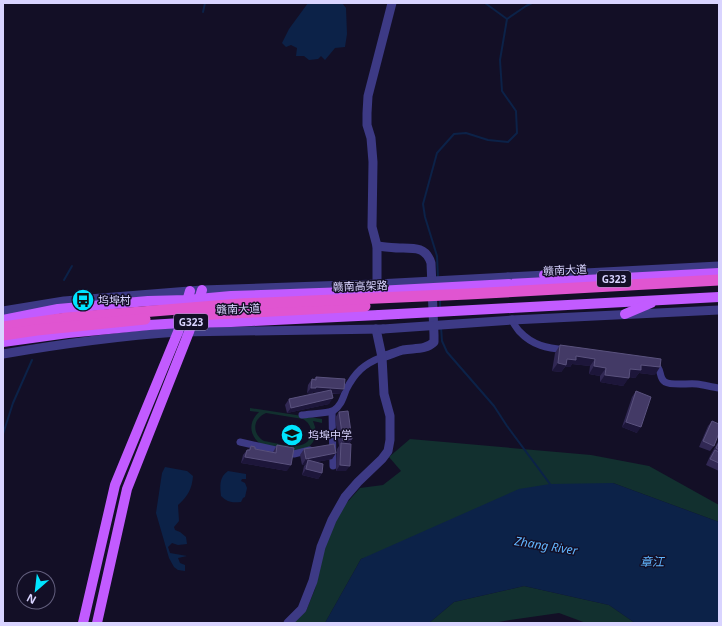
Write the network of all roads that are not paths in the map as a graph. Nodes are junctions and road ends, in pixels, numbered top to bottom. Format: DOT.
graph roads {
  1 [pos="392,3"];
  2 [pos="377,246"];
  3 [pos="719,266"];
  4 [pos="719,273"];
  5 [pos="544,275"];
  6 [pos="598,280"];
  7 [pos="719,280"];
  8 [pos="509,281"];
  9 [pos="719,287"];
  10 [pos="377,288"];
  11 [pos="201,295"];
  12 [pos="188,296"];
  13 [pos="231,296"];
  14 [pos="719,297"];
  15 [pos="658,300"];
  16 [pos="148,301"];
  17 [pos="719,310"];
  18 [pos="3,311"];
  19 [pos="625,314"];
  20 [pos="3,320"];
  21 [pos="512,320"];
  22 [pos="232,322"];
  23 [pos="149,324"];
  24 [pos="3,327"];
  25 [pos="185,327"];
  26 [pos="379,329"];
  27 [pos="3,335"];
  28 [pos="3,342"];
  29 [pos="576,352"];
  30 [pos="3,354"];
  31 [pos="382,357"];
  32 [pos="645,361"];
  33 [pos="719,388"];
  34 [pos="332,412"];
  35 [pos="302,415"];
  36 [pos="240,442"];
  37 [pos="327,445"];
  38 [pos="334,466"];
  39 [pos="84,623"];
  40 [pos="97,623"];
  41 [pos="288,623"];
  1 -- 2 [label="street"];
  2 -- 10 [label="street"];
  2 -- 31 [label="street"];
  3 -- 5 [label="street"];
  4 -- 6 [label="main road, 赣南大道 / G323"];
  5 -- 6 [label="main road"];
  5 -- 8 [label="street"];
  6 -- 8 [label="main road, 赣南大道 / G323"];
  7 -- 24 [label="highway, 赣南高架路, bridge"];
  8 -- 10 [label="main road, 赣南大道, bridge"];
  9 -- 27 [label="highway, 赣南高架路, bridge"];
  10 -- 11 [label="street"];
  10 -- 13 [label="main road, 赣南大道 / G323"];
  11 -- 12 [label="main road, 赣南大道 / G323"];
  11 -- 13 [label="main road, 赣南大道 / G323"];
  11 -- 25 [label="main road"];
  12 -- 16 [label="main road, 赣南大道 / G323"];
  12 -- 18 [label="street"];
  12 -- 25 [label="main road"];
  13 -- 22 [label="main road"];
  14 -- 15 [label="main road, G323"];
  15 -- 19 [label="main road"];
  15 -- 22 [label="main road, 赣南大道 / G323, bridge"];
  16 -- 20 [label="main road, 赣南大道 / G323"];
  16 -- 23 [label="main road"];
  17 -- 19 [label="street"];
  19 -- 21 [label="street"];
  21 -- 26 [label="street, bridge"];
  21 -- 29 [label="street"];
  22 -- 25 [label="main road, 赣南大道 / G323"];
  23 -- 25 [label="main road, 赣南大道 / G323"];
  23 -- 28 [label="main road, 赣南大道 / G323"];
  25 -- 26 [label="street"];
  25 -- 30 [label="street"];
  25 -- 39 [label="main road"];
  25 -- 40 [label="main road"];
  26 -- 31 [label="street"];
  31 -- 34 [label="street"];
  31 -- 41 [label="street"];
  32 -- 33 [label="street"];
  34 -- 35 [label="street"];
  34 -- 37 [label="street"];
  36 -- 37 [label="street"];
  37 -- 38 [label="street"];
}
